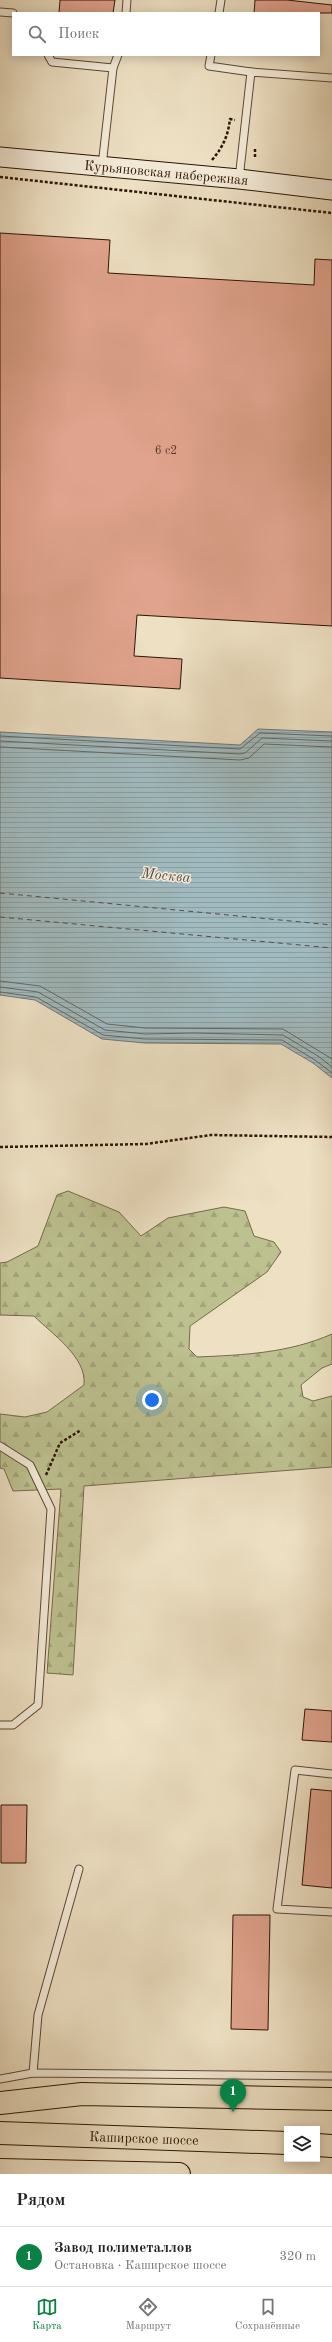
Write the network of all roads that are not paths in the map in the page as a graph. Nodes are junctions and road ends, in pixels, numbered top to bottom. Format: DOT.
graph roads {
  1 [pos="127,0"];
  2 [pos="221,0"];
  3 [pos="0,12"];
  4 [pos="126,12"];
  5 [pos="219,12"];
  6 [pos="12,13"];
  7 [pos="49,56"];
  8 [pos="118,56"];
  9 [pos="211,56"];
  10 [pos="113,68"];
  11 [pos="251,72"];
  12 [pos="332,78"];
  13 [pos="0,157"];
  14 [pos="102,166"];
  15 [pos="239,179"];
  16 [pos="332,190"];
  17 [pos="0,1446"];
  18 [pos="0,1725"];
  19 [pos="332,1774"];
  20 [pos="79,1869"];
  21 [pos="332,1912"];
  22 [pos="33,2073"];
  23 [pos="332,2076"];
  24 [pos="0,2078"];
  25 [pos="332,2099"];
  26 [pos="0,2103"];
  27 [pos="0,2133"];
  28 [pos="284,2143"];
  29 [pos="320,2145"];
  30 [pos="332,2146"];
  31 [pos="0,2170"];
  32 [pos="179,2174"];
  1 -- 4 [label="lane"];
  2 -- 5 [label="lane"];
  3 -- 6 [label="lane"];
  7 -- 10 [label="lane"];
  8 -- 10 [label="lane"];
  9 -- 11 [label="lane"];
  10 -- 14 [label="lane"];
  11 -- 12 [label="lane"];
  11 -- 15 [label="lane"];
  13 -- 14 [label="street, Курьяновская набережная"];
  14 -- 15 [label="street, Курьяновская набережная"];
  15 -- 16 [label="street, Курьяновская набережная"];
  17 -- 18 [label="lane"];
  19 -- 21 [label="lane"];
  20 -- 22 [label="lane"];
  22 -- 23 [label="lane"];
  22 -- 24 [label="lane"];
  25 -- 26 [label="main road"];
  27 -- 28 [label="main road, Каширское шоссе"];
  29 -- 30 [label="main road"];
  31 -- 32 [label="main road"];
}
